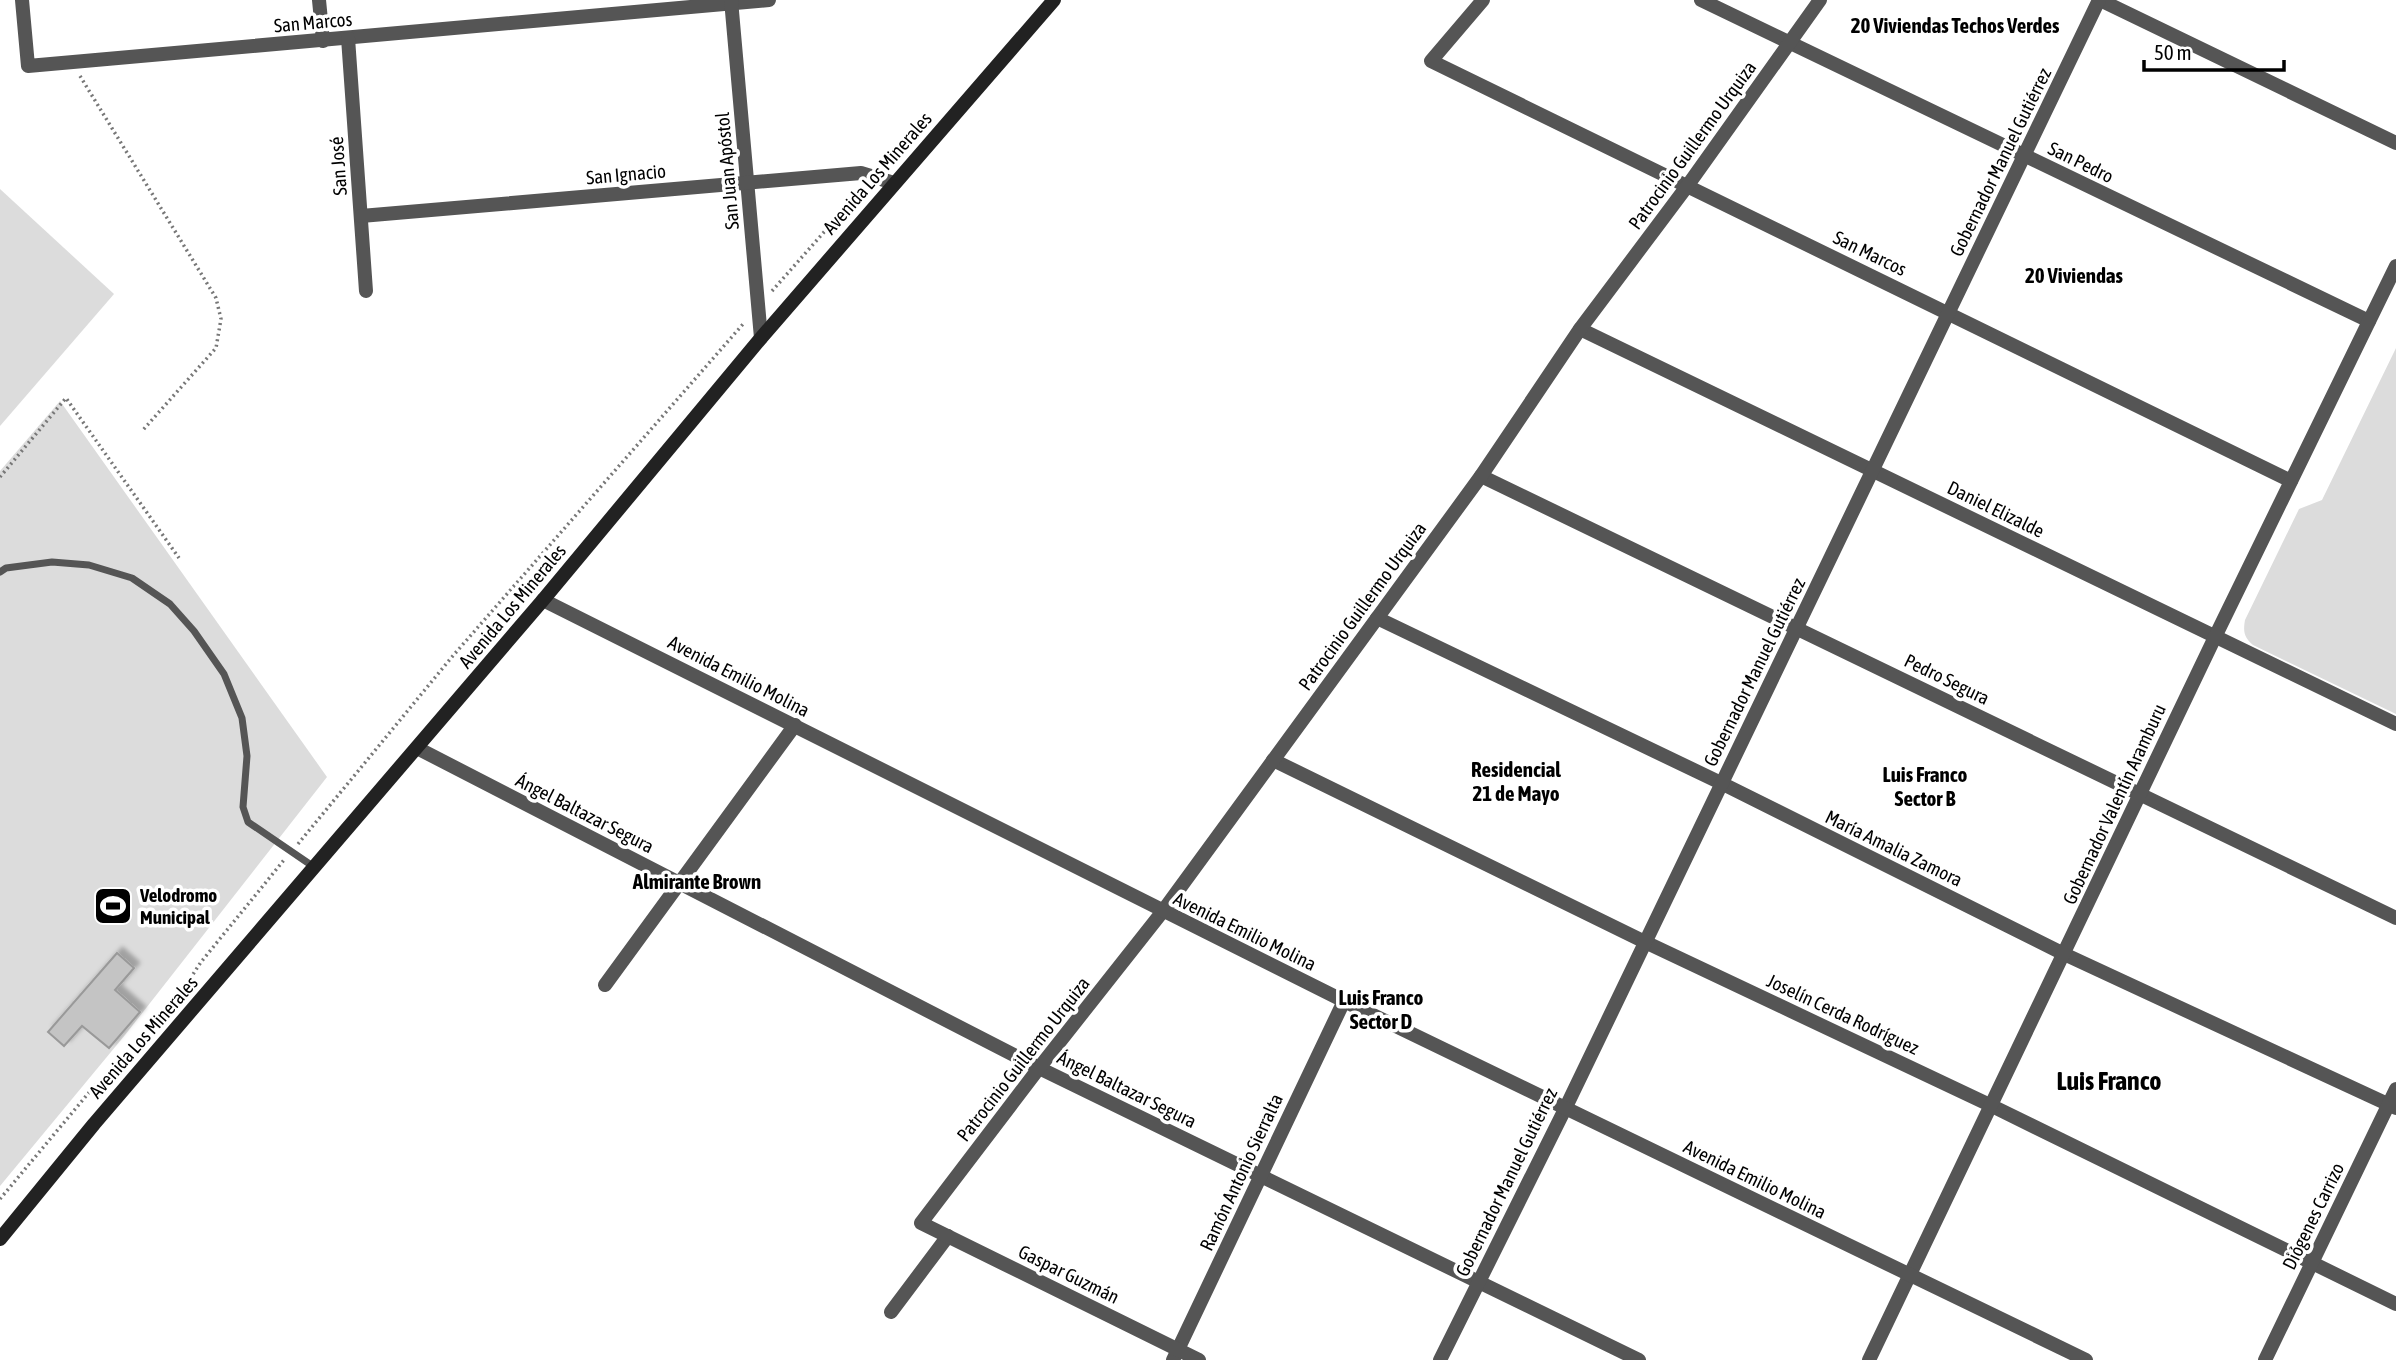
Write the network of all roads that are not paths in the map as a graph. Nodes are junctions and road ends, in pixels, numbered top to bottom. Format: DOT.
graph roads {
  1 [pos="22,0"];
  2 [pos="319,0"];
  3 [pos="769,0"];
  4 [pos="1054,0"];
  5 [pos="1483,0"];
  6 [pos="1701,0"];
  7 [pos="1820,0"];
  8 [pos="2100,0"];
  9 [pos="732,2"];
  10 [pos="348,38"];
  11 [pos="323,41"];
  12 [pos="1790,43"];
  13 [pos="2396,143"];
  14 [pos="2024,156"];
  15 [pos="747,183"];
  16 [pos="894,183"];
  17 [pos="1688,185"];
  18 [pos="361,216"];
  19 [pos="2396,265"];
  20 [pos="366,291"];
  21 [pos="1948,312"];
  22 [pos="2369,321"];
  23 [pos="1580,329"];
  24 [pos="761,338"];
  25 [pos="1873,470"];
  26 [pos="1481,476"];
  27 [pos="2291,481"];
  28 [pos="0,572"];
  29 [pos="543,600"];
  30 [pos="1377,618"];
  31 [pos="1797,627"];
  32 [pos="2215,637"];
  33 [pos="2396,724"];
  34 [pos="795,726"];
  35 [pos="417,748"];
  36 [pos="1273,760"];
  37 [pos="1721,783"];
  38 [pos="2141,794"];
  39 [pos="314,867"];
  40 [pos="679,883"];
  41 [pos="1163,912"];
  42 [pos="2396,918"];
  43 [pos="1645,942"];
  44 [pos="2064,954"];
  45 [pos="605,985"];
  46 [pos="1344,1001"];
  47 [pos="1039,1068"];
  48 [pos="2396,1089"];
  49 [pos="1992,1106"];
  50 [pos="2392,1106"];
  51 [pos="1565,1109"];
  52 [pos="1261,1176"];
  53 [pos="921,1223"];
  54 [pos="948,1236"];
  55 [pos="0,1239"];
  56 [pos="2312,1263"];
  57 [pos="1910,1276"];
  58 [pos="1478,1282"];
  59 [pos="2396,1304"];
  60 [pos="891,1312"];
  61 [pos="1176,1355"];
  62 [pos="1199,1360"];
  63 [pos="1440,1360"];
  64 [pos="1639,1360"];
  65 [pos="1870,1360"];
  66 [pos="2086,1360"];
  67 [pos="2265,1360"];
  1 -- 11 [label="street, San Marcos"];
  2 -- 11 [label="street"];
  3 -- 9 [label="street, San Marcos"];
  4 -- 16 [label="main road, Avenida Los Minerales"];
  5 -- 17 [label="street, San Marcos"];
  6 -- 12 [label="street, San Pedro"];
  7 -- 12 [label="street, Patrocinio Guillermo Urquiza"];
  8 -- 13 [label="street"];
  8 -- 14 [label="street, Gobernador Manuel Gutiérrez"];
  9 -- 10 [label="street, San Marcos"];
  9 -- 15 [label="street, San Juan Apóstol"];
  10 -- 11 [label="street, San Marcos"];
  10 -- 18 [label="street, San José"];
  12 -- 14 [label="street, San Pedro"];
  12 -- 17 [label="street, Patrocinio Guillermo Urquiza"];
  14 -- 21 [label="street, Gobernador Manuel Gutiérrez"];
  14 -- 22 [label="street, San Pedro"];
  15 -- 16 [label="street, San Ignacio"];
  15 -- 18 [label="street, San Ignacio"];
  15 -- 24 [label="street, San Juan Apóstol"];
  16 -- 24 [label="main road, Avenida Los Minerales"];
  17 -- 21 [label="street, San Marcos"];
  17 -- 23 [label="street, Patrocinio Guillermo Urquiza"];
  18 -- 20 [label="street, San José"];
  19 -- 22 [label="street, Gobernador Valentín Aramburu"];
  21 -- 25 [label="street, Gobernador Manuel Gutiérrez"];
  21 -- 27 [label="street, San Marcos"];
  22 -- 27 [label="street, Gobernador Valentín Aramburu"];
  23 -- 25 [label="street, Daniel Elizalde"];
  23 -- 26 [label="street, Patrocinio Guillermo Urquiza"];
  24 -- 29 [label="main road, Avenida Los Minerales"];
  25 -- 31 [label="street, Gobernador Manuel Gutiérrez"];
  25 -- 32 [label="street, Daniel Elizalde"];
  26 -- 30 [label="street, Patrocinio Guillermo Urquiza"];
  26 -- 31 [label="street, Pedro Segura"];
  27 -- 32 [label="street, Gobernador Valentín Aramburu"];
  28 -- 39 [label="lane"];
  29 -- 34 [label="street, Avenida Emilio Molina"];
  29 -- 35 [label="main road, Avenida Los Minerales"];
  30 -- 36 [label="street, Patrocinio Guillermo Urquiza"];
  30 -- 37 [label="street, María Amalia Zamora"];
  31 -- 37 [label="street, Gobernador Manuel Gutiérrez"];
  31 -- 38 [label="street, Pedro Segura"];
  32 -- 33 [label="street, Daniel Elizalde"];
  32 -- 38 [label="street, Gobernador Valentín Aramburu"];
  34 -- 40 [label="street"];
  34 -- 41 [label="street, Avenida Emilio Molina"];
  35 -- 39 [label="main road, Avenida Los Minerales"];
  35 -- 40 [label="street, Ángel Baltazar Segura"];
  36 -- 41 [label="street, Patrocinio Guillermo Urquiza"];
  36 -- 43 [label="street, Joselín Cerda Rodríguez"];
  37 -- 43 [label="street, Gobernador Manuel Gutiérrez"];
  37 -- 44 [label="street, María Amalia Zamora"];
  38 -- 42 [label="street, Pedro Segura"];
  38 -- 44 [label="street, Gobernador Valentín Aramburu"];
  39 -- 55 [label="main road, Avenida Los Minerales"];
  40 -- 45 [label="street"];
  40 -- 47 [label="street, Ángel Baltazar Segura"];
  41 -- 46 [label="street, Avenida Emilio Molina"];
  41 -- 47 [label="street, Patrocinio Guillermo Urquiza"];
  43 -- 49 [label="street, Joselín Cerda Rodríguez"];
  43 -- 51 [label="street, Gobernador Manuel Gutiérrez"];
  44 -- 49 [label="street, Gobernador Valentín Aramburu"];
  44 -- 50 [label="street, María Amalia Zamora"];
  46 -- 51 [label="street, Avenida Emilio Molina"];
  46 -- 52 [label="street, Ramón Antonio Sierralta"];
  47 -- 52 [label="street, Ángel Baltazar Segura"];
  47 -- 53 [label="street, Patrocinio Guillermo Urquiza"];
  48 -- 50 [label="street, Diógenes Carrizo"];
  49 -- 56 [label="street, Joselín Cerda Rodríguez"];
  49 -- 57 [label="street, Gobernador Valentín Aramburu"];
  50 -- 56 [label="street, Diógenes Carrizo"];
  51 -- 57 [label="street, Avenida Emilio Molina"];
  51 -- 58 [label="street, Gobernador Manuel Gutiérrez"];
  52 -- 58 [label="street, Ángel Baltazar Segura"];
  52 -- 61 [label="street, Ramón Antonio Sierralta"];
  53 -- 54 [label="street, Gaspar Guzmán"];
  54 -- 60 [label="street"];
  54 -- 61 [label="street, Gaspar Guzmán"];
  56 -- 59 [label="street, Joselín Cerda Rodríguez"];
  56 -- 67 [label="street, Diógenes Carrizo"];
  57 -- 65 [label="street, Gobernador Valentín Aramburu"];
  57 -- 66 [label="street, Avenida Emilio Molina"];
  58 -- 63 [label="street, Gobernador Manuel Gutiérrez"];
  58 -- 64 [label="street, Ángel Baltazar Segura"];
  61 -- 62 [label="street, Gaspar Guzmán"];
}
